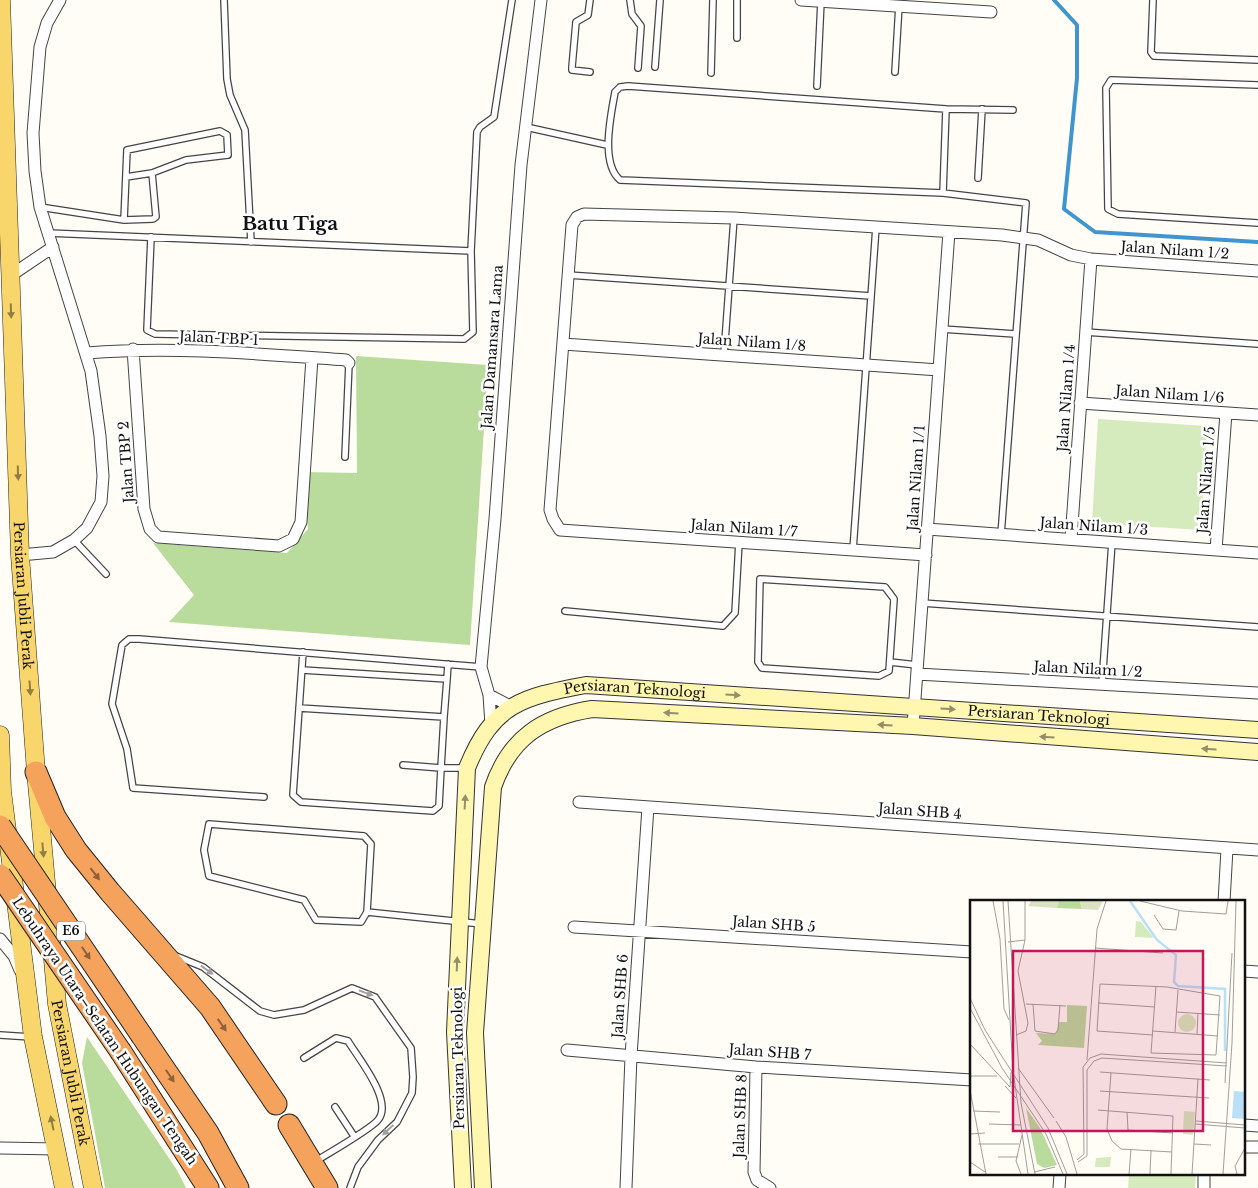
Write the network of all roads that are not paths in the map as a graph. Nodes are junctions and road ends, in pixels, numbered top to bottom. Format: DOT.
graph roads {
  1 [pos="2,0"];
  2 [pos="60,0"];
  3 [pos="224,0"];
  4 [pos="512,0"];
  5 [pos="541,0"];
  6 [pos="590,0"];
  7 [pos="630,0"];
  8 [pos="660,0"];
  9 [pos="713,0"];
  10 [pos="737,0"];
  11 [pos="801,0"];
  12 [pos="1152,0"];
  13 [pos="821,1"];
  14 [pos="836,1"];
  15 [pos="899,6"];
  16 [pos="991,12"];
  17 [pos="737,38"];
  18 [pos="1258,60"];
  19 [pos="655,66"];
  20 [pos="638,68"];
  21 [pos="590,72"];
  22 [pos="896,72"];
  23 [pos="711,73"];
  24 [pos="1258,85"];
  25 [pos="816,86"];
  26 [pos="946,109"];
  27 [pos="982,110"];
  28 [pos="1013,110"];
  29 [pos="526,127"];
  30 [pos="607,145"];
  31 [pos="152,173"];
  32 [pos="126,177"];
  33 [pos="978,178"];
  34 [pos="942,193"];
  35 [pos="40,207"];
  36 [pos="734,218"];
  37 [pos="124,220"];
  38 [pos="1258,223"];
  39 [pos="876,227"];
  40 [pos="949,232"];
  41 [pos="48,233"];
  42 [pos="151,237"];
  43 [pos="1022,237"];
  44 [pos="251,242"];
  45 [pos="53,247"];
  46 [pos="471,251"];
  47 [pos="1091,259"];
  48 [pos="1258,271"];
  49 [pos="568,275"];
  50 [pos="10,276"];
  51 [pos="729,286"];
  52 [pos="871,296"];
  53 [pos="942,329"];
  54 [pos="1085,332"];
  55 [pos="1015,334"];
  56 [pos="563,344"];
  57 [pos="1258,344"];
  58 [pos="133,349"];
  59 [pos="87,353"];
  60 [pos="724,355"];
  61 [pos="312,358"];
  62 [pos="349,363"];
  63 [pos="866,365"];
  64 [pos="939,370"];
  65 [pos="1080,403"];
  66 [pos="1226,413"];
  67 [pos="1258,415"];
  68 [pos="345,457"];
  69 [pos="927,529"];
  70 [pos="560,530"];
  71 [pos="1001,534"];
  72 [pos="1071,539"];
  73 [pos="74,540"];
  74 [pos="739,542"];
  75 [pos="1112,542"];
  76 [pos="853,550"];
  77 [pos="1216,550"];
  78 [pos="1258,553"];
  79 [pos="20,555"];
  80 [pos="926,555"];
  81 [pos="106,574"];
  82 [pos="922,603"];
  83 [pos="564,612"];
  84 [pos="1106,616"];
  85 [pos="1258,627"];
  86 [pos="303,652"];
  87 [pos="890,662"];
  88 [pos="448,664"];
  89 [pos="481,667"];
  90 [pos="302,670"];
  91 [pos="917,670"];
  92 [pos="447,679"];
  93 [pos="1102,684"];
  94 [pos="1258,693"];
  95 [pos="489,695"];
  96 [pos="510,706"];
  97 [pos="915,706"];
  98 [pos="299,708"];
  99 [pos="444,717"];
  100 [pos="491,725"];
  101 [pos="913,726"];
  102 [pos="1258,730"];
  103 [pos="0,735"];
  104 [pos="1258,752"];
  105 [pos="403,765"];
  106 [pos="441,768"];
  107 [pos="467,768"];
  108 [pos="36,772"];
  109 [pos="264,797"];
  110 [pos="579,802"];
  111 [pos="648,807"];
  112 [pos="0,826"];
  113 [pos="1228,848"];
  114 [pos="1258,850"];
  115 [pos="0,875"];
  116 [pos="1224,900"];
  117 [pos="367,912"];
  118 [pos="458,923"];
  119 [pos="484,924"];
  120 [pos="574,927"];
  121 [pos="640,930"];
  122 [pos="0,939"];
  123 [pos="162,950"];
  124 [pos="970,952"];
  125 [pos="28,990"];
  126 [pos="0,1035"];
  127 [pos="33,1037"];
  128 [pos="567,1050"];
  129 [pos="631,1056"];
  130 [pos="304,1058"];
  131 [pos="756,1067"];
  132 [pos="970,1080"];
  133 [pos="276,1104"];
  134 [pos="335,1107"];
  135 [pos="289,1124"];
  136 [pos="354,1136"];
  137 [pos="0,1148"];
  138 [pos="58,1149"];
  139 [pos="312,1164"];
  140 [pos="64,1188"];
  141 [pos="93,1188"];
  142 [pos="208,1188"];
  143 [pos="238,1188"];
  144 [pos="327,1188"];
  145 [pos="350,1188"];
  146 [pos="463,1188"];
  147 [pos="483,1188"];
  148 [pos="626,1188"];
  149 [pos="770,1188"];
  1 -- 50 [label="main road, Persiaran Jubli Perak"];
  2 -- 35 [label="street"];
  3 -- 44 [label="lane"];
  4 -- 46 [label="lane"];
  5 -- 29 [label="street, Jalan Damansara Lama"];
  6 -- 21 [label="lane"];
  7 -- 20 [label="lane"];
  8 -- 19 [label="lane"];
  9 -- 23 [label="lane"];
  10 -- 17 [label="lane"];
  11 -- 13 [label="street"];
  12 -- 18 [label="lane"];
  13 -- 14 [label="street"];
  13 -- 25 [label="lane"];
  14 -- 15 [label="street"];
  15 -- 16 [label="street"];
  15 -- 22 [label="lane"];
  24 -- 38 [label="lane"];
  26 -- 27 [label="lane"];
  26 -- 30 [label="lane"];
  26 -- 34 [label="lane"];
  27 -- 28 [label="lane"];
  27 -- 33 [label="lane"];
  29 -- 30 [label="lane"];
  29 -- 89 [label="street, Jalan Damansara Lama"];
  30 -- 34 [label="lane"];
  31 -- 32 [label="lane"];
  31 -- 32 [label="lane"];
  31 -- 37 [label="lane"];
  32 -- 37 [label="lane"];
  34 -- 43 [label="lane"];
  35 -- 37 [label="lane"];
  35 -- 41 [label="street"];
  36 -- 39 [label="street, Jalan Nilam 1/2"];
  36 -- 49 [label="street, Jalan Nilam 1/2"];
  36 -- 51 [label="lane"];
  39 -- 40 [label="street, Jalan Nilam 1/2"];
  39 -- 52 [label="lane"];
  40 -- 43 [label="street, Jalan Nilam 1/2"];
  40 -- 53 [label="street, Jalan Nilam 1/1"];
  41 -- 42 [label="lane"];
  41 -- 45 [label="street"];
  42 -- 44 [label="lane"];
  42 -- 46 [label="lane"];
  43 -- 47 [label="street, Jalan Nilam 1/2"];
  43 -- 55 [label="lane"];
  44 -- 46 [label="lane"];
  45 -- 50 [label="street"];
  45 -- 59 [label="street"];
  47 -- 48 [label="street, Jalan Nilam 1/2"];
  47 -- 54 [label="street, Jalan Nilam 1/4"];
  49 -- 51 [label="lane"];
  49 -- 56 [label="street, Jalan Nilam 1/2"];
  50 -- 79 [label="main road, Persiaran Jubli Perak, one-way"];
  51 -- 52 [label="lane"];
  51 -- 60 [label="lane"];
  52 -- 63 [label="lane"];
  53 -- 55 [label="lane"];
  53 -- 64 [label="street, Jalan Nilam 1/1"];
  54 -- 57 [label="lane"];
  54 -- 65 [label="street, Jalan Nilam 1/4"];
  55 -- 71 [label="lane"];
  56 -- 60 [label="street, Jalan Nilam 1/8"];
  56 -- 70 [label="street, Jalan Nilam 1/2"];
  58 -- 59 [label="street, Jalan TBP 1"];
  58 -- 61 [label="street, Jalan TBP 1"];
  58 -- 61 [label="street, Jalan TBP 2"];
  59 -- 73 [label="street"];
  60 -- 63 [label="street, Jalan Nilam 1/8"];
  61 -- 62 [label="street, Jalan TBP 1"];
  62 -- 68 [label="lane"];
  63 -- 64 [label="street, Jalan Nilam 1/8"];
  63 -- 76 [label="lane"];
  64 -- 69 [label="street, Jalan Nilam 1/1"];
  65 -- 66 [label="street, Jalan Nilam 1/6"];
  65 -- 72 [label="street, Jalan Nilam 1/4"];
  66 -- 67 [label="street, Jalan Nilam 1/6"];
  66 -- 77 [label="street, Jalan Nilam 1/5"];
  69 -- 71 [label="street, Jalan Nilam 1/3"];
  69 -- 80 [label="street, Jalan Nilam 1/1"];
  70 -- 74 [label="street, Jalan Nilam 1/7"];
  71 -- 72 [label="street, Jalan Nilam 1/3"];
  72 -- 75 [label="street, Jalan Nilam 1/3"];
  73 -- 79 [label="street"];
  73 -- 81 [label="lane"];
  74 -- 76 [label="street, Jalan Nilam 1/7"];
  74 -- 83 [label="lane"];
  75 -- 77 [label="street, Jalan Nilam 1/3"];
  75 -- 84 [label="lane"];
  76 -- 80 [label="street, Jalan Nilam 1/7"];
  77 -- 78 [label="street, Jalan Nilam 1/3"];
  79 -- 108 [label="main road, Persiaran Jubli Perak, one-way"];
  80 -- 82 [label="street, Jalan Nilam 1/1"];
  82 -- 84 [label="lane"];
  82 -- 91 [label="street, Jalan Nilam 1/1"];
  84 -- 85 [label="lane"];
  84 -- 93 [label="lane"];
  86 -- 88 [label="lane"];
  86 -- 90 [label="lane"];
  86 -- 109 [label="lane"];
  87 -- 87 [label="lane"];
  87 -- 91 [label="lane"];
  88 -- 89 [label="lane"];
  88 -- 92 [label="lane"];
  89 -- 95 [label="street, Jalan Damansara Lama"];
  90 -- 92 [label="lane"];
  90 -- 98 [label="lane"];
  91 -- 93 [label="street, Jalan Nilam 1/2"];
  91 -- 97 [label="street, Jalan Nilam 1/1"];
  92 -- 99 [label="lane"];
  93 -- 94 [label="street, Jalan Nilam 1/2"];
  95 -- 96 [label="street"];
  95 -- 100 [label="street, Jalan Damansara Lama"];
  96 -- 97 [label="main road, Persiaran Teknologi, one-way"];
  96 -- 100 [label="main road, Persiaran Teknologi"];
  97 -- 101 [label="street, Jalan Nilam 1/1"];
  97 -- 102 [label="main road, Persiaran Teknologi, one-way"];
  98 -- 99 [label="lane"];
  98 -- 106 [label="lane"];
  99 -- 106 [label="lane"];
  100 -- 107 [label="main road, Persiaran Teknologi"];
  104 -- 101 [label="main road, Persiaran Teknologi, one-way"];
  101 -- 119 [label="main road, Persiaran Teknologi, one-way"];
  103 -- 125 [label="main road, Persiaran Jubli Perak"];
  105 -- 106 [label="lane"];
  106 -- 107 [label="lane"];
  118 -- 107 [label="main road, Persiaran Teknologi, one-way"];
  108 -- 123 [label="highway, one-way"];
  108 -- 141 [label="main road, Persiaran Jubli Perak, one-way"];
  110 -- 111 [label="street, Jalan SHB 4"];
  111 -- 113 [label="street, Jalan SHB 4"];
  111 -- 121 [label="street, Jalan SHB 6"];
  112 -- 143 [label="highway, Lebuhraya Utara–Selatan Hubungan Tengah / E6, one-way, bridge"];
  113 -- 114 [label="street, Jalan SHB 4"];
  113 -- 116 [label="street"];
  115 -- 142 [label="highway, Lebuhraya Utara–Selatan Hubungan Tengah / E6, bridge"];
  117 -- 117 [label="lane"];
  117 -- 118 [label="lane"];
  118 -- 119 [label="lane"];
  146 -- 118 [label="main road, Persiaran Teknologi, one-way"];
  119 -- 147 [label="main road, Persiaran Teknologi"];
  120 -- 121 [label="street, Jalan SHB 5"];
  121 -- 124 [label="street, Jalan SHB 5"];
  121 -- 129 [label="street, Jalan SHB 6"];
  122 -- 125 [label="street"];
  123 -- 133 [label="highway, one-way"];
  123 -- 145 [label="lane, one-way"];
  125 -- 127 [label="main road, Persiaran Jubli Perak"];
  126 -- 127 [label="lane"];
  138 -- 127 [label="main road, Persiaran Jubli Perak, one-way"];
  128 -- 129 [label="street, Jalan SHB 7"];
  129 -- 131 [label="street, Jalan SHB 7"];
  129 -- 148 [label="street, Jalan SHB 6"];
  130 -- 136 [label="lane"];
  131 -- 132 [label="street, Jalan SHB 7"];
  131 -- 149 [label="street, Jalan SHB 8"];
  134 -- 136 [label="lane"];
  135 -- 139 [label="highway"];
  136 -- 139 [label="lane"];
  137 -- 138 [label="street"];
  138 -- 140 [label="main road, Persiaran Jubli Perak"];
  139 -- 144 [label="highway"];
}
